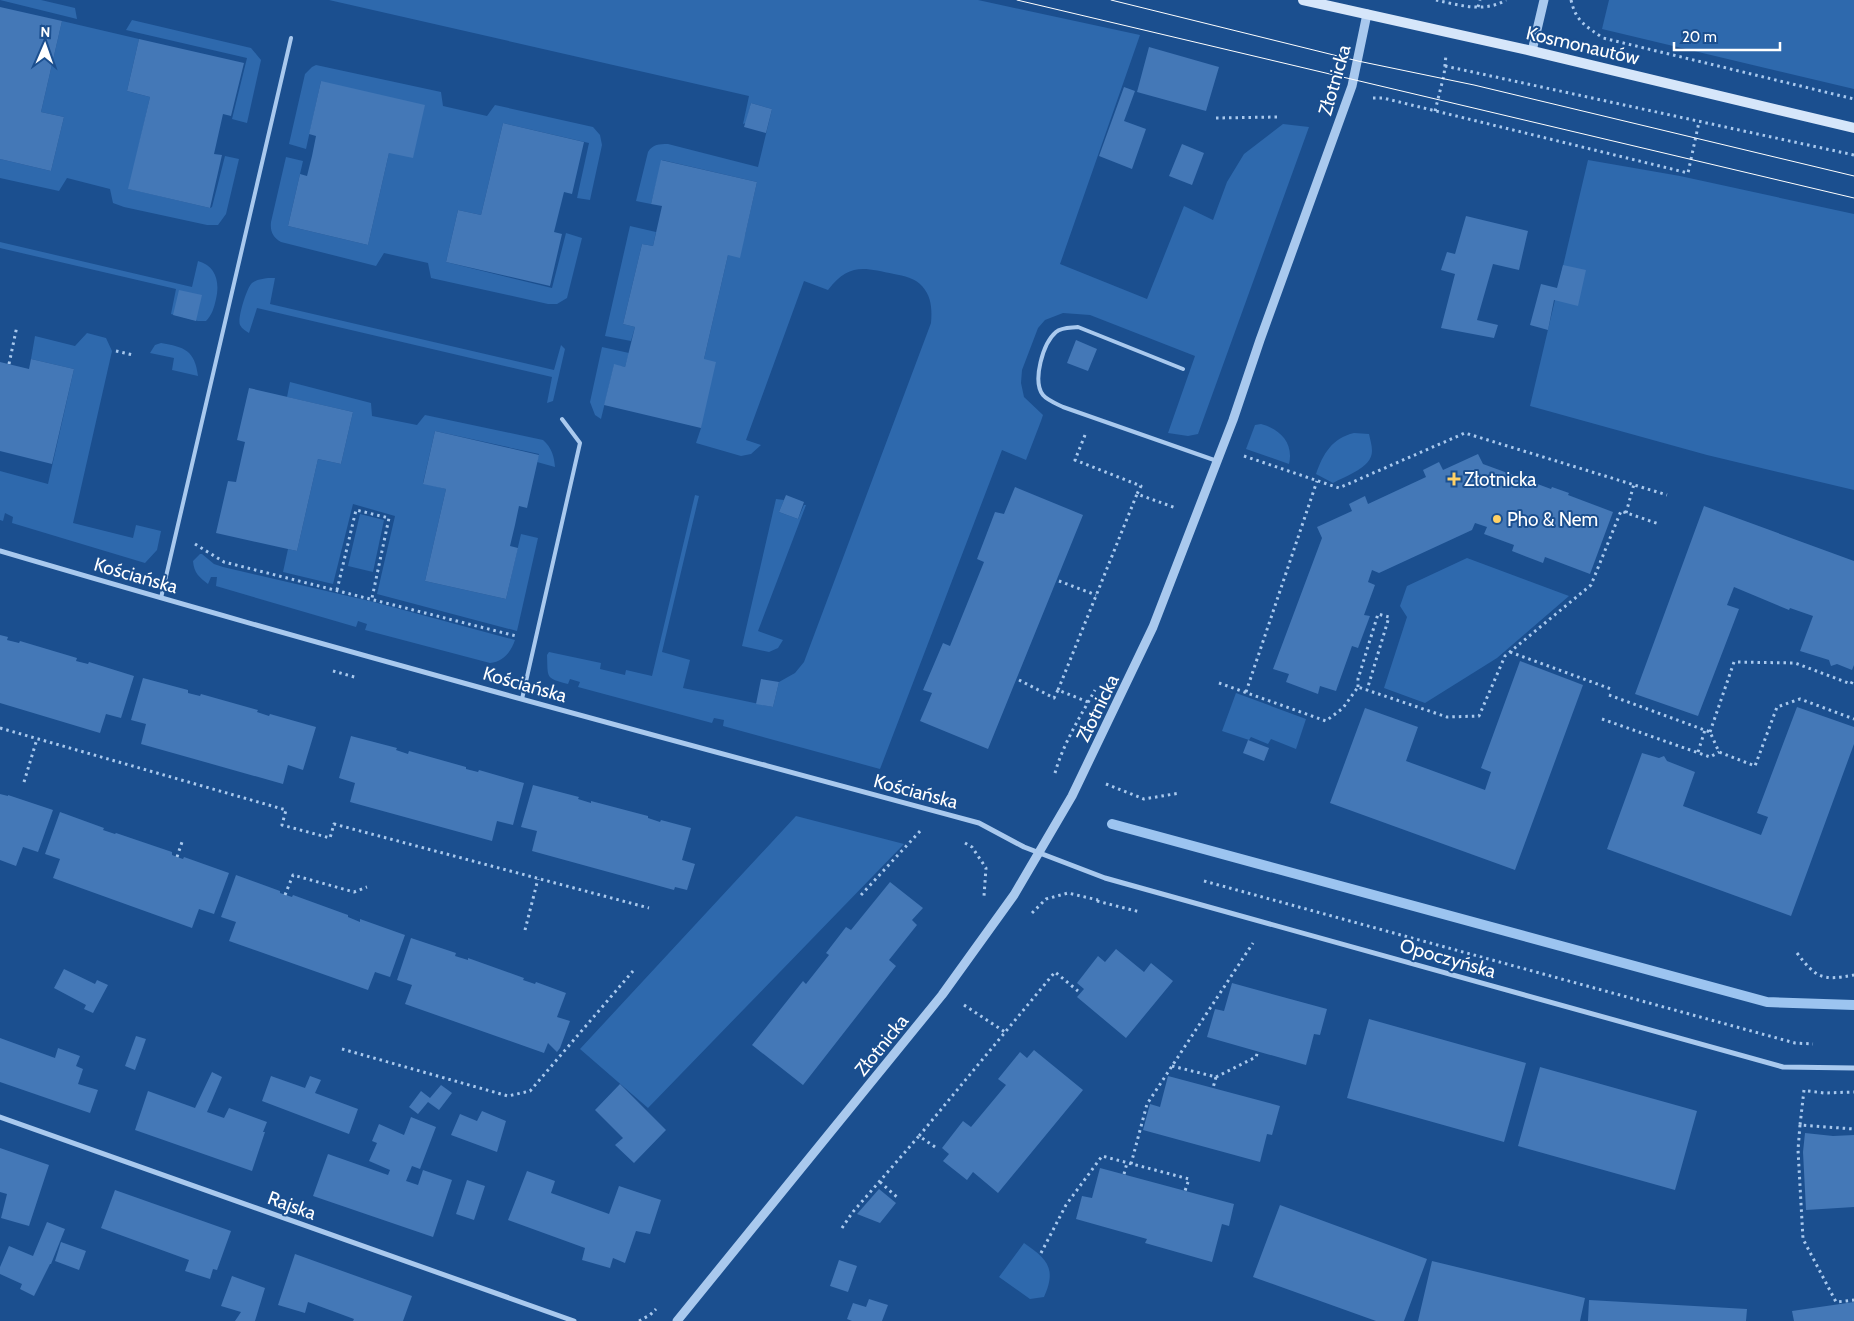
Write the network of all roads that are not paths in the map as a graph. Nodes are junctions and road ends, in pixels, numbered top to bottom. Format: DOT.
graph roads {
  1 [pos="1303,0"];
  2 [pos="1544,0"];
  3 [pos="1368,14"];
  4 [pos="290,38"];
  5 [pos="1532,51"];
  6 [pos="1854,128"];
  7 [pos="1183,369"];
  8 [pos="562,419"];
  9 [pos="1217,461"];
  10 [pos="0,551"];
  11 [pos="161,598"];
  12 [pos="522,699"];
  13 [pos="1039,853"];
  14 [pos="1854,1068"];
  15 [pos="0,1117"];
  16 [pos="574,1321"];
  17 [pos="677,1321"];
  1 -- 3 [label="main road, Kosmonautów"];
  2 -- 5 [label="street"];
  3 -- 5 [label="main road, Kosmonautów"];
  3 -- 9 [label="street, Złotnicka"];
  4 -- 11 [label="lane"];
  5 -- 6 [label="main road, Kosmonautów"];
  7 -- 9 [label="lane"];
  8 -- 12 [label="lane"];
  9 -- 13 [label="street, Złotnicka"];
  10 -- 11 [label="street, Kościańska"];
  11 -- 12 [label="street, Kościańska"];
  12 -- 13 [label="street, Kościańska"];
  13 -- 14 [label="street, Opoczyńska"];
  13 -- 17 [label="street, Złotnicka"];
  15 -- 16 [label="street, Rajska"];
}
